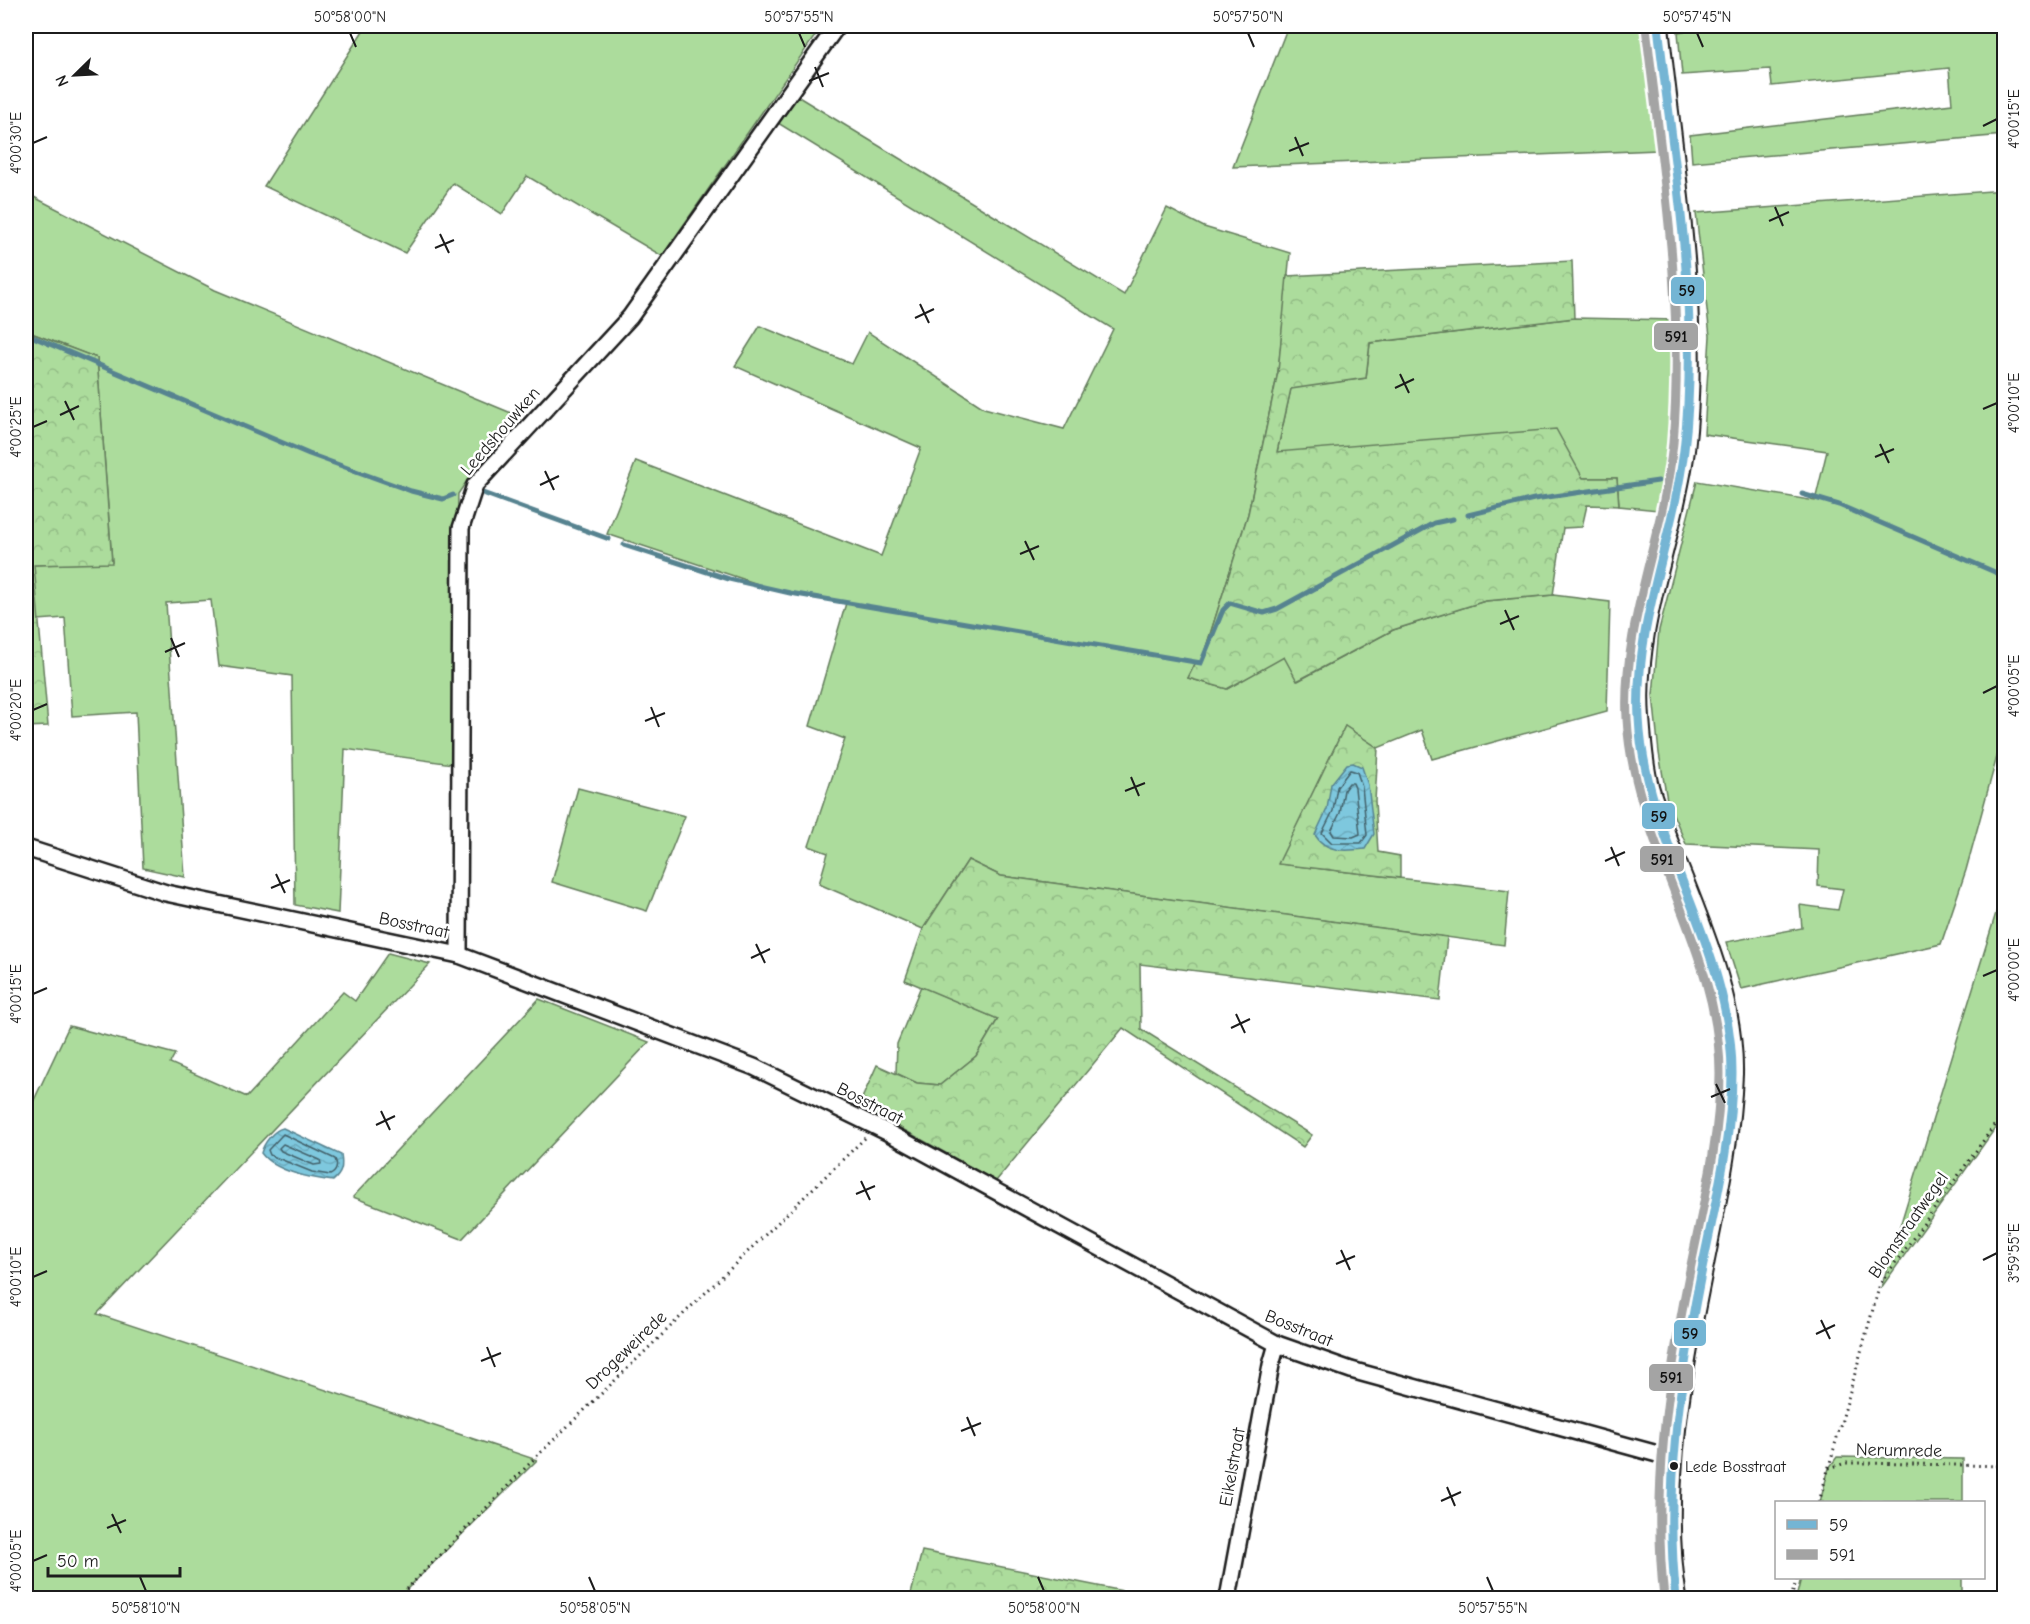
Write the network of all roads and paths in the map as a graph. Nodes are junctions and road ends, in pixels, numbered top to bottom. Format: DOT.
graph roads {
  1 [pos="837,26"];
  2 [pos="1658,26"];
  3 [pos="26,848"];
  4 [pos="459,955"];
  5 [pos="2004,1112"];
  6 [pos="877,1127"];
  7 [pos="1277,1344"];
  8 [pos="1672,1458"];
  9 [pos="2004,1466"];
  10 [pos="1829,1468"];
  11 [pos="1820,1501"];
  12 [pos="1797,1579"];
  13 [pos="398,1599"];
  14 [pos="1228,1599"];
  15 [pos="1676,1599"];
  16 [pos="1791,1599"];
  1 -- 4 [label="street, Leedshouwken"];
  2 -- 8 [label="street"];
  3 -- 4 [label="street, Bosstraat"];
  4 -- 6 [label="street, Bosstraat"];
  5 -- 10 [label="path, Blomstraatwegel"];
  6 -- 7 [label="street, Bosstraat"];
  6 -- 13 [label="path, Drogeweirede"];
  7 -- 8 [label="street, Bosstraat"];
  7 -- 14 [label="street, Eikelstraat"];
  8 -- 15 [label="street"];
  9 -- 10 [label="path, Nerumrede"];
  10 -- 11 [label="path"];
  12 -- 16 [label="path"];
}
